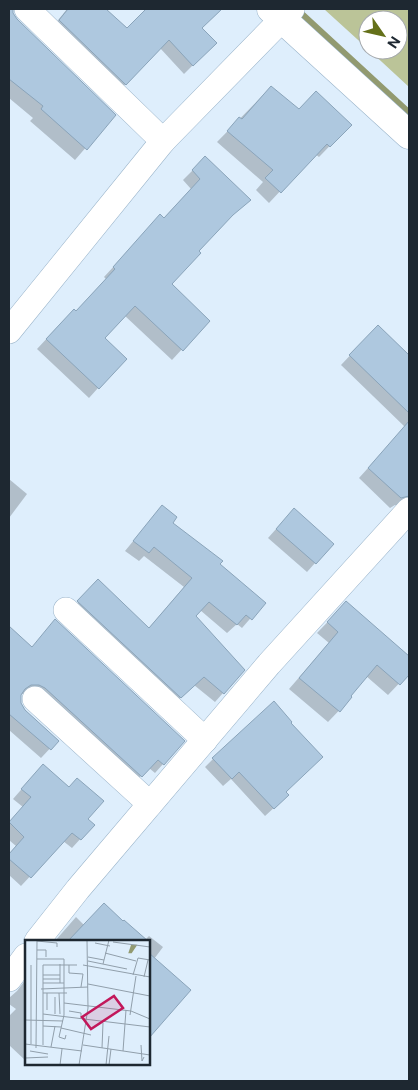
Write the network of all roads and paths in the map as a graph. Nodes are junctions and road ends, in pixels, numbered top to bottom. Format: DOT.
graph roads {
  1 [pos="27,9"];
  2 [pos="283,13"];
  3 [pos="409,135"];
  4 [pos="163,141"];
  5 [pos="9,332"];
  6 [pos="409,510"];
  7 [pos="66,610"];
  8 [pos="35,699"];
  9 [pos="205,740"];
  10 [pos="150,804"];
  11 [pos="46,938"];
  12 [pos="25,957"];
  13 [pos="9,979"];
  1 -- 4 [label="street"];
  2 -- 3 [label="street"];
  2 -- 4 [label="street"];
  4 -- 5 [label="street"];
  6 -- 9 [label="street"];
  7 -- 9 [label="street"];
  8 -- 10 [label="street"];
  9 -- 10 [label="street"];
  10 -- 11 [label="street"];
  12 -- 13 [label="street"];
}
